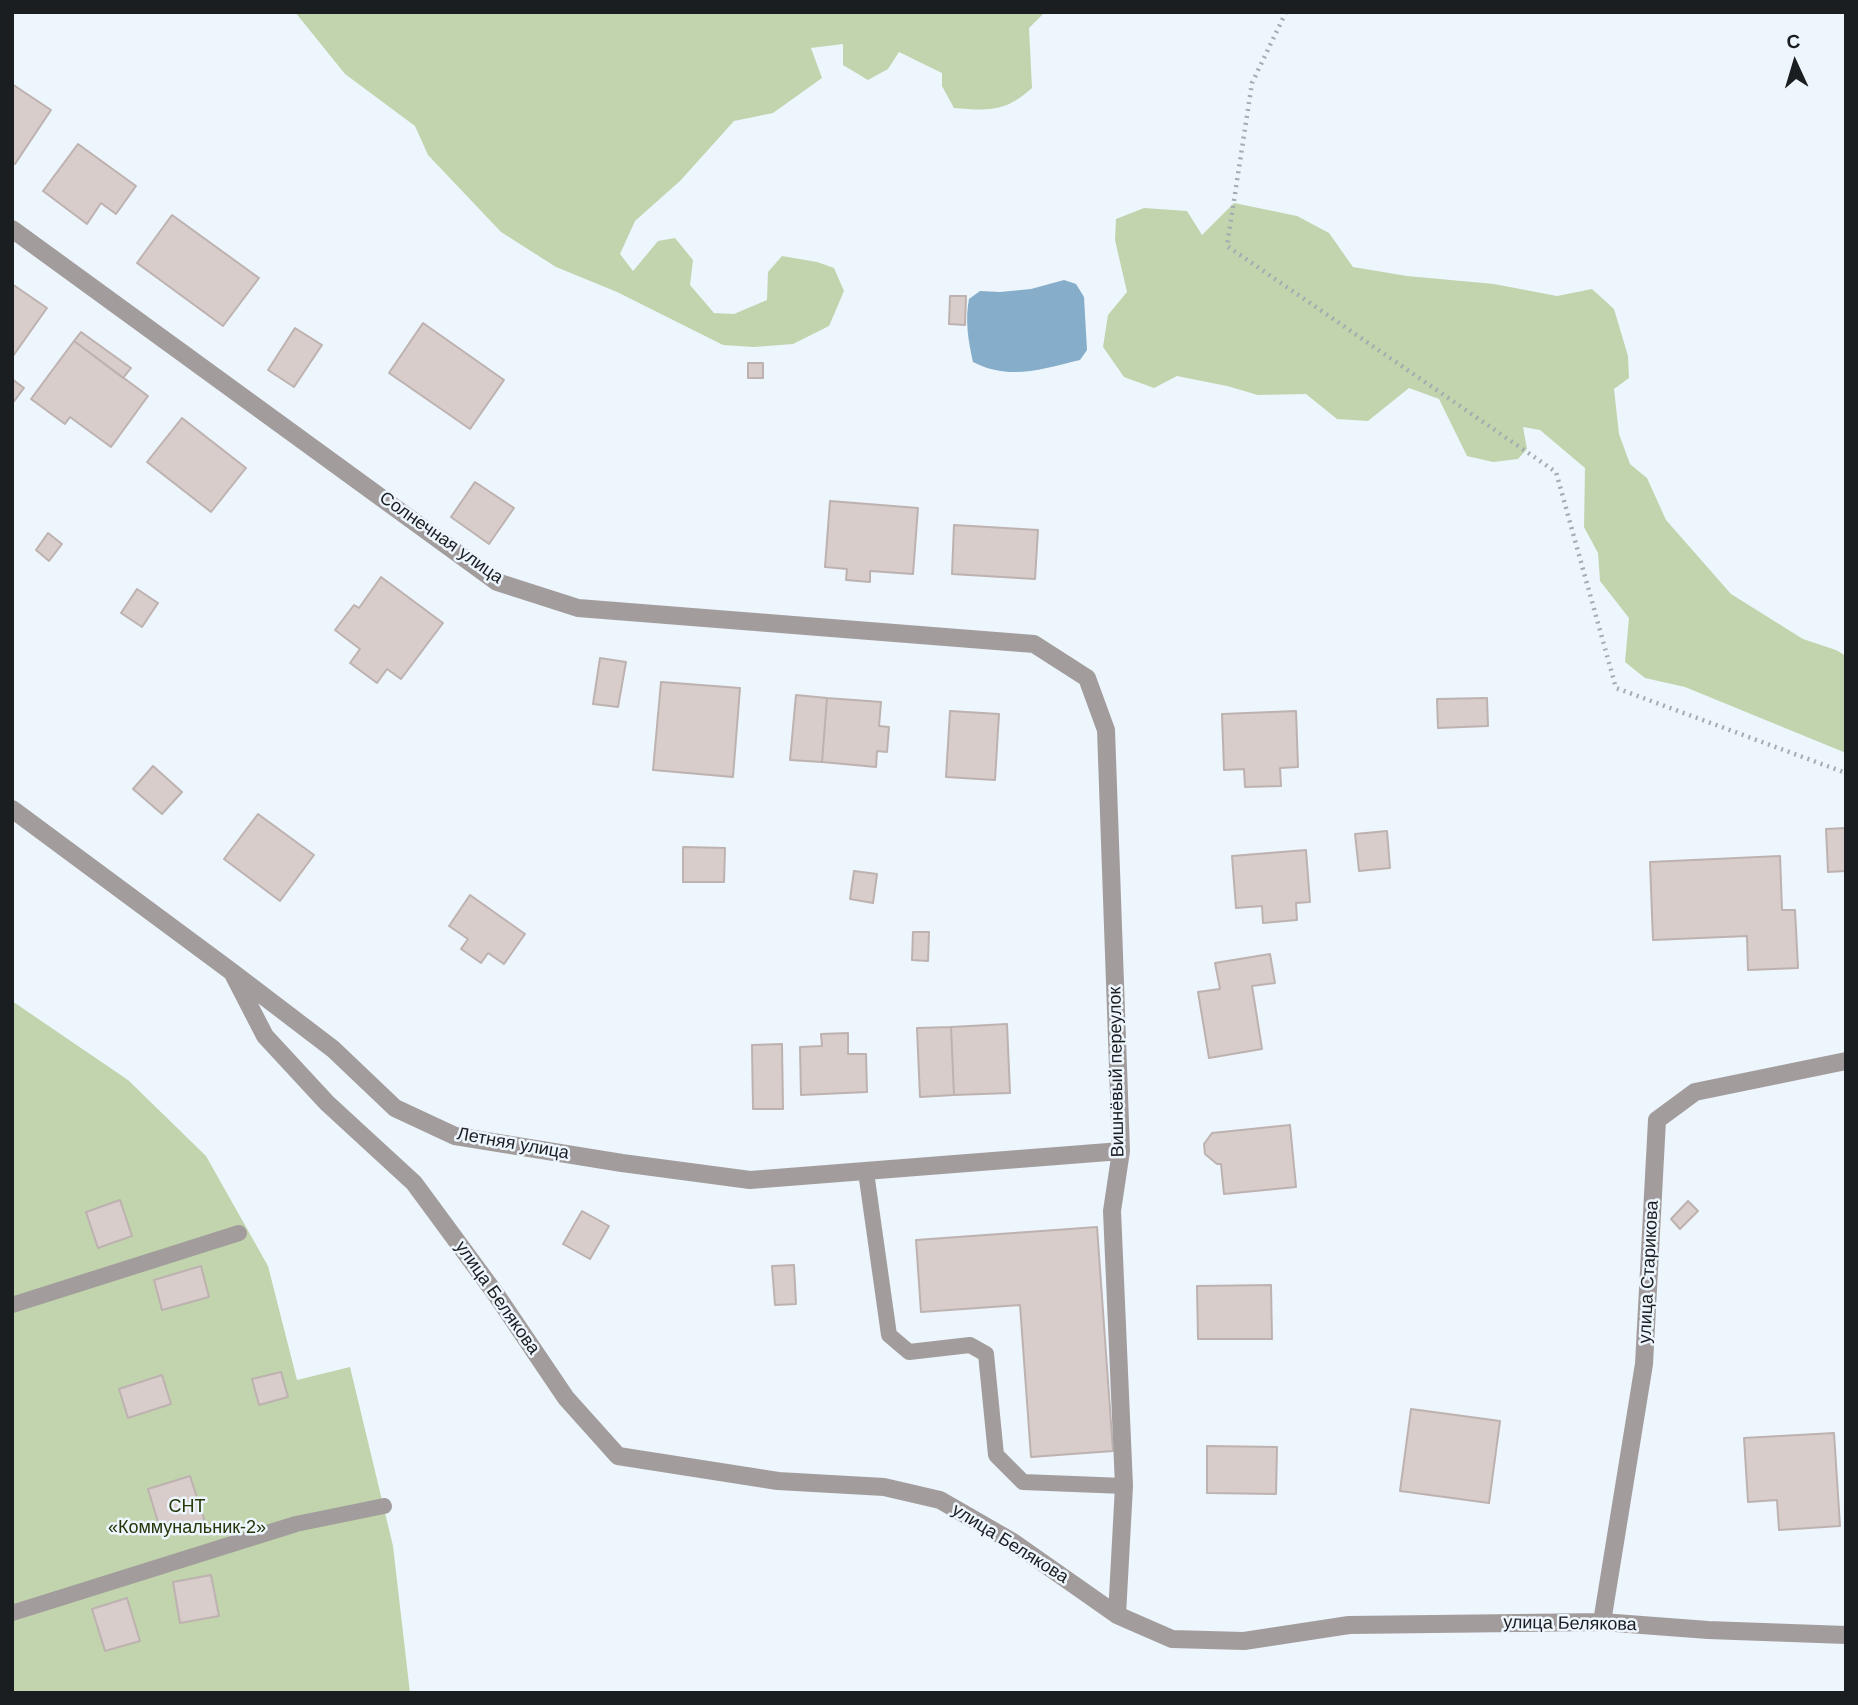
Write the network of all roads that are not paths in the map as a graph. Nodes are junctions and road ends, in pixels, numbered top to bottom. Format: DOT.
graph roads {
  1 [pos="12,229"];
  2 [pos="1034,644"];
  3 [pos="12,808"];
  4 [pos="232,972"];
  5 [pos="1846,1061"];
  6 [pos="1121,1152"];
  7 [pos="866,1172"];
  8 [pos="239,1233"];
  9 [pos="12,1306"];
  10 [pos="1124,1486"];
  11 [pos="384,1506"];
  12 [pos="12,1614"];
  13 [pos="1117,1615"];
  14 [pos="1602,1622"];
  15 [pos="1846,1635"];
  1 -- 2 [label="street, Солнечная улица"];
  2 -- 6 [label="street, Вишнёвый переулок"];
  3 -- 4 [label="street, Летняя улица"];
  4 -- 7 [label="street, Летняя улица"];
  4 -- 13 [label="street, улица Белякова"];
  5 -- 14 [label="street, улица Старикова"];
  6 -- 7 [label="street, Летняя улица"];
  6 -- 10 [label="street, Вишнёвый переулок"];
  7 -- 10 [label="lane"];
  8 -- 9 [label="lane"];
  10 -- 13 [label="street, Вишнёвый переулок"];
  11 -- 12 [label="lane"];
  13 -- 14 [label="street, улица Белякова"];
  14 -- 15 [label="street, улица Белякова"];
}
